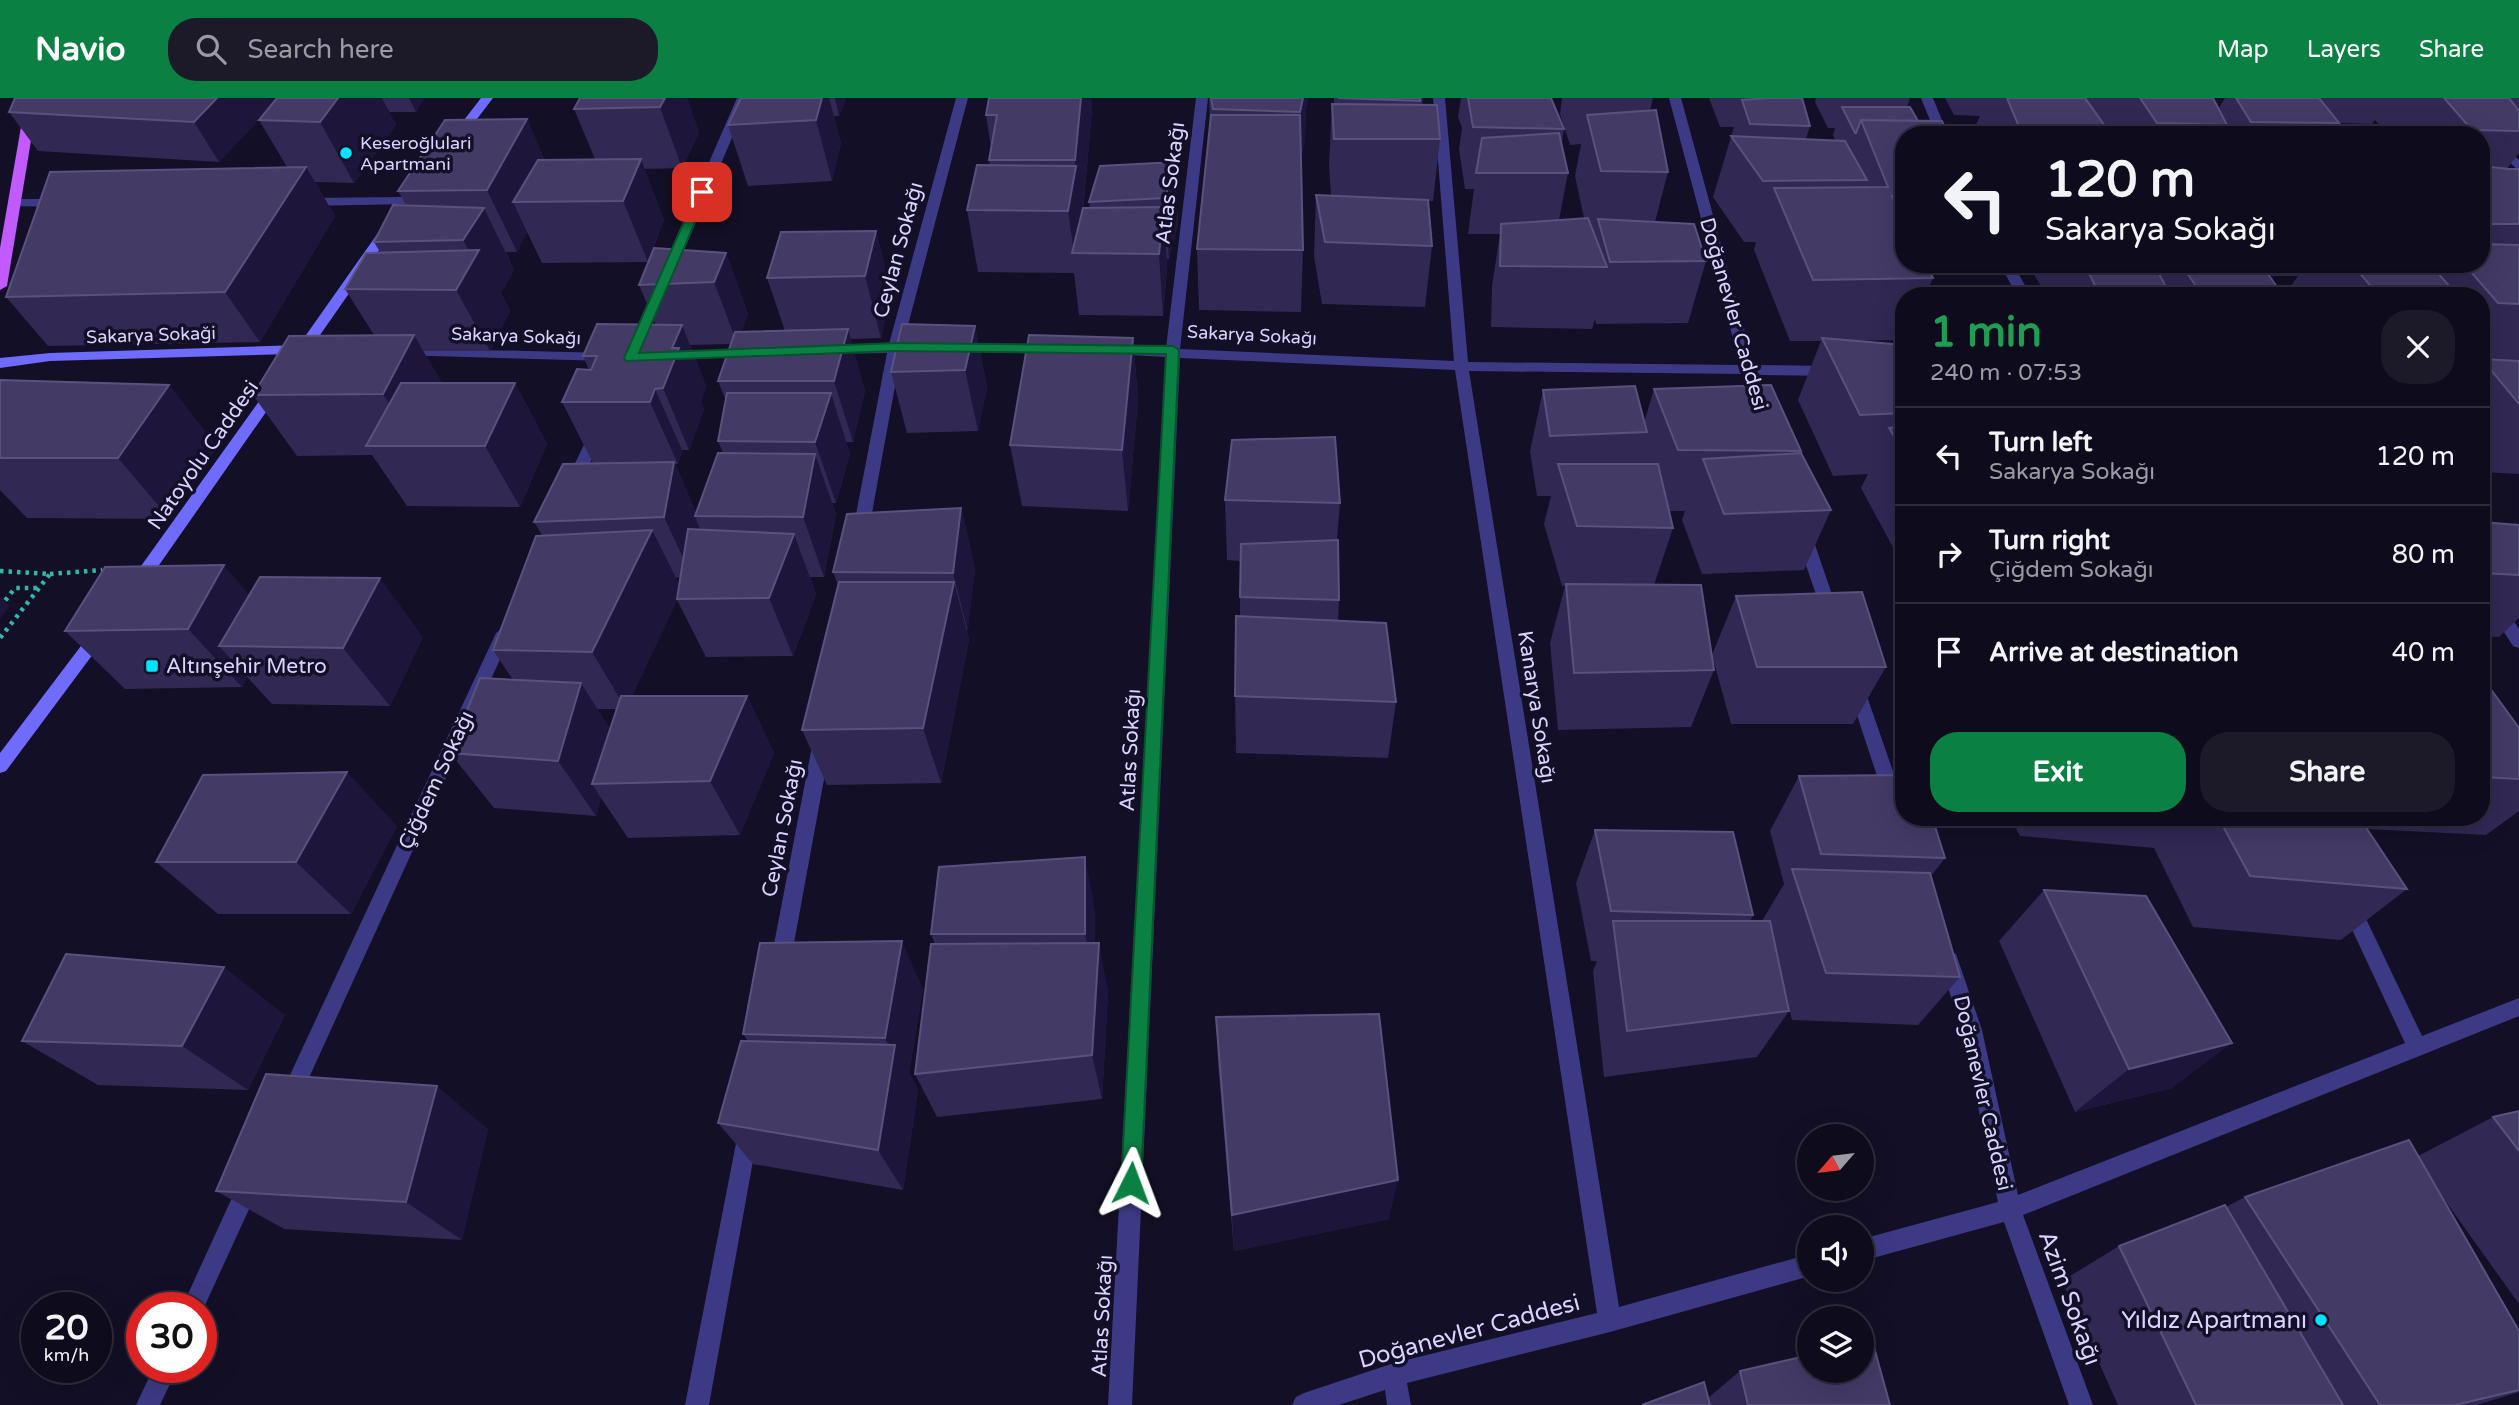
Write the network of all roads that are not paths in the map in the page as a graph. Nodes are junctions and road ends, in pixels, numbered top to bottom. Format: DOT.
graph roads {
  1 [pos="32,98"];
  2 [pos="487,98"];
  3 [pos="743,98"];
  4 [pos="962,98"];
  5 [pos="1202,98"];
  6 [pos="1439,98"];
  7 [pos="1675,98"];
  8 [pos="1927,98"];
  9 [pos="1938,126"];
  10 [pos="2491,137"];
  11 [pos="447,150"];
  12 [pos="2519,167"];
  13 [pos="412,196"];
  14 [pos="285,202"];
  15 [pos="14,203"];
  16 [pos="82,203"];
  17 [pos="0,286"];
  18 [pos="895,347"];
  19 [pos="310,349"];
  20 [pos="1062,349"];
  21 [pos="1090,349"];
  22 [pos="1173,350"];
  23 [pos="385,351"];
  24 [pos="812,351"];
  25 [pos="770,352"];
  26 [pos="638,357"];
  27 [pos="0,363"];
  28 [pos="1461,366"];
  29 [pos="1748,371"];
  30 [pos="1852,371"];
  31 [pos="1757,398"];
  32 [pos="607,409"];
  33 [pos="567,497"];
  34 [pos="1797,516"];
  35 [pos="857,554"];
  36 [pos="2490,598"];
  37 [pos="125,599"];
  38 [pos="514,611"];
  39 [pos="109,622"];
  40 [pos="1838,635"];
  41 [pos="2519,642"];
  42 [pos="1851,674"];
  43 [pos="826,718"];
  44 [pos="0,766"];
  45 [pos="1895,802"];
  46 [pos="2342,890"];
  47 [pos="1941,938"];
  48 [pos="777,979"];
  49 [pos="2519,1007"];
  50 [pos="2418,1048"];
  51 [pos="751,1116"];
  52 [pos="281,1117"];
  53 [pos="258,1168"];
  54 [pos="2010,1209"];
  55 [pos="1874,1247"];
  56 [pos="1797,1269"];
  57 [pos="200,1292"];
  58 [pos="1610,1321"];
  59 [pos="1394,1376"];
  60 [pos="158,1383"];
  61 [pos="148,1405"];
  62 [pos="697,1405"];
  63 [pos="1120,1405"];
  64 [pos="1304,1405"];
  65 [pos="1399,1405"];
  66 [pos="2081,1405"];
  1 -- 15 [label="main road"];
  2 -- 11 [label="main road"];
  3 -- 26 [label="street"];
  4 -- 18 [label="street, Ceylan Sokağı"];
  5 -- 22 [label="street, Atlas Sokağı"];
  6 -- 28 [label="street, Kanarya Sokağı"];
  7 -- 29 [label="street, Doğanevler Caddesi"];
  8 -- 9 [label="street"];
  10 -- 12 [label="street"];
  13 -- 14 [label="street"];
  13 -- 19 [label="main road, Natoyolu Caddesi"];
  15 -- 16 [label="street"];
  15 -- 17 [label="main road"];
  18 -- 20 [label="street"];
  18 -- 24 [label="street"];
  18 -- 35 [label="street, Ceylan Sokağı"];
  19 -- 27 [label="main road, Sakarya Sokaği"];
  19 -- 37 [label="main road, Natoyolu Caddesi"];
  21 -- 22 [label="street, Sakarya Sokağı"];
  22 -- 28 [label="street, Sakarya Sokağı"];
  22 -- 63 [label="street, Atlas Sokağı"];
  23 -- 26 [label="street, Sakarya Sokağı"];
  25 -- 26 [label="street, Sakarya Sokağı"];
  28 -- 29 [label="street, Sakarya Sokağı"];
  28 -- 58 [label="street, Kanarya Sokağı"];
  29 -- 30 [label="street, Sakarya Sokağı"];
  29 -- 31 [label="street, Doğanevler Caddesi"];
  32 -- 33 [label="street"];
  34 -- 40 [label="street"];
  36 -- 41 [label="street"];
  38 -- 52 [label="street, Çiğdem Sokağı"];
  39 -- 44 [label="main road"];
  42 -- 45 [label="street"];
  43 -- 48 [label="street, Ceylan Sokağı"];
  46 -- 50 [label="street"];
  47 -- 54 [label="street, Doğanevler Caddesi"];
  49 -- 50 [label="street, Doğanevler Caddesi"];
  50 -- 54 [label="street, Doğanevler Caddesi"];
  51 -- 62 [label="street"];
  53 -- 57 [label="street"];
  54 -- 55 [label="street, Doğanevler Caddesi"];
  54 -- 66 [label="street, Azim Sokağı"];
  56 -- 58 [label="street, Doğanevler Caddesi"];
  58 -- 59 [label="street, Doğanevler Caddesi"];
  59 -- 64 [label="street, Doğanevler Caddesi"];
  59 -- 65 [label="street"];
  60 -- 61 [label="street"];
}
